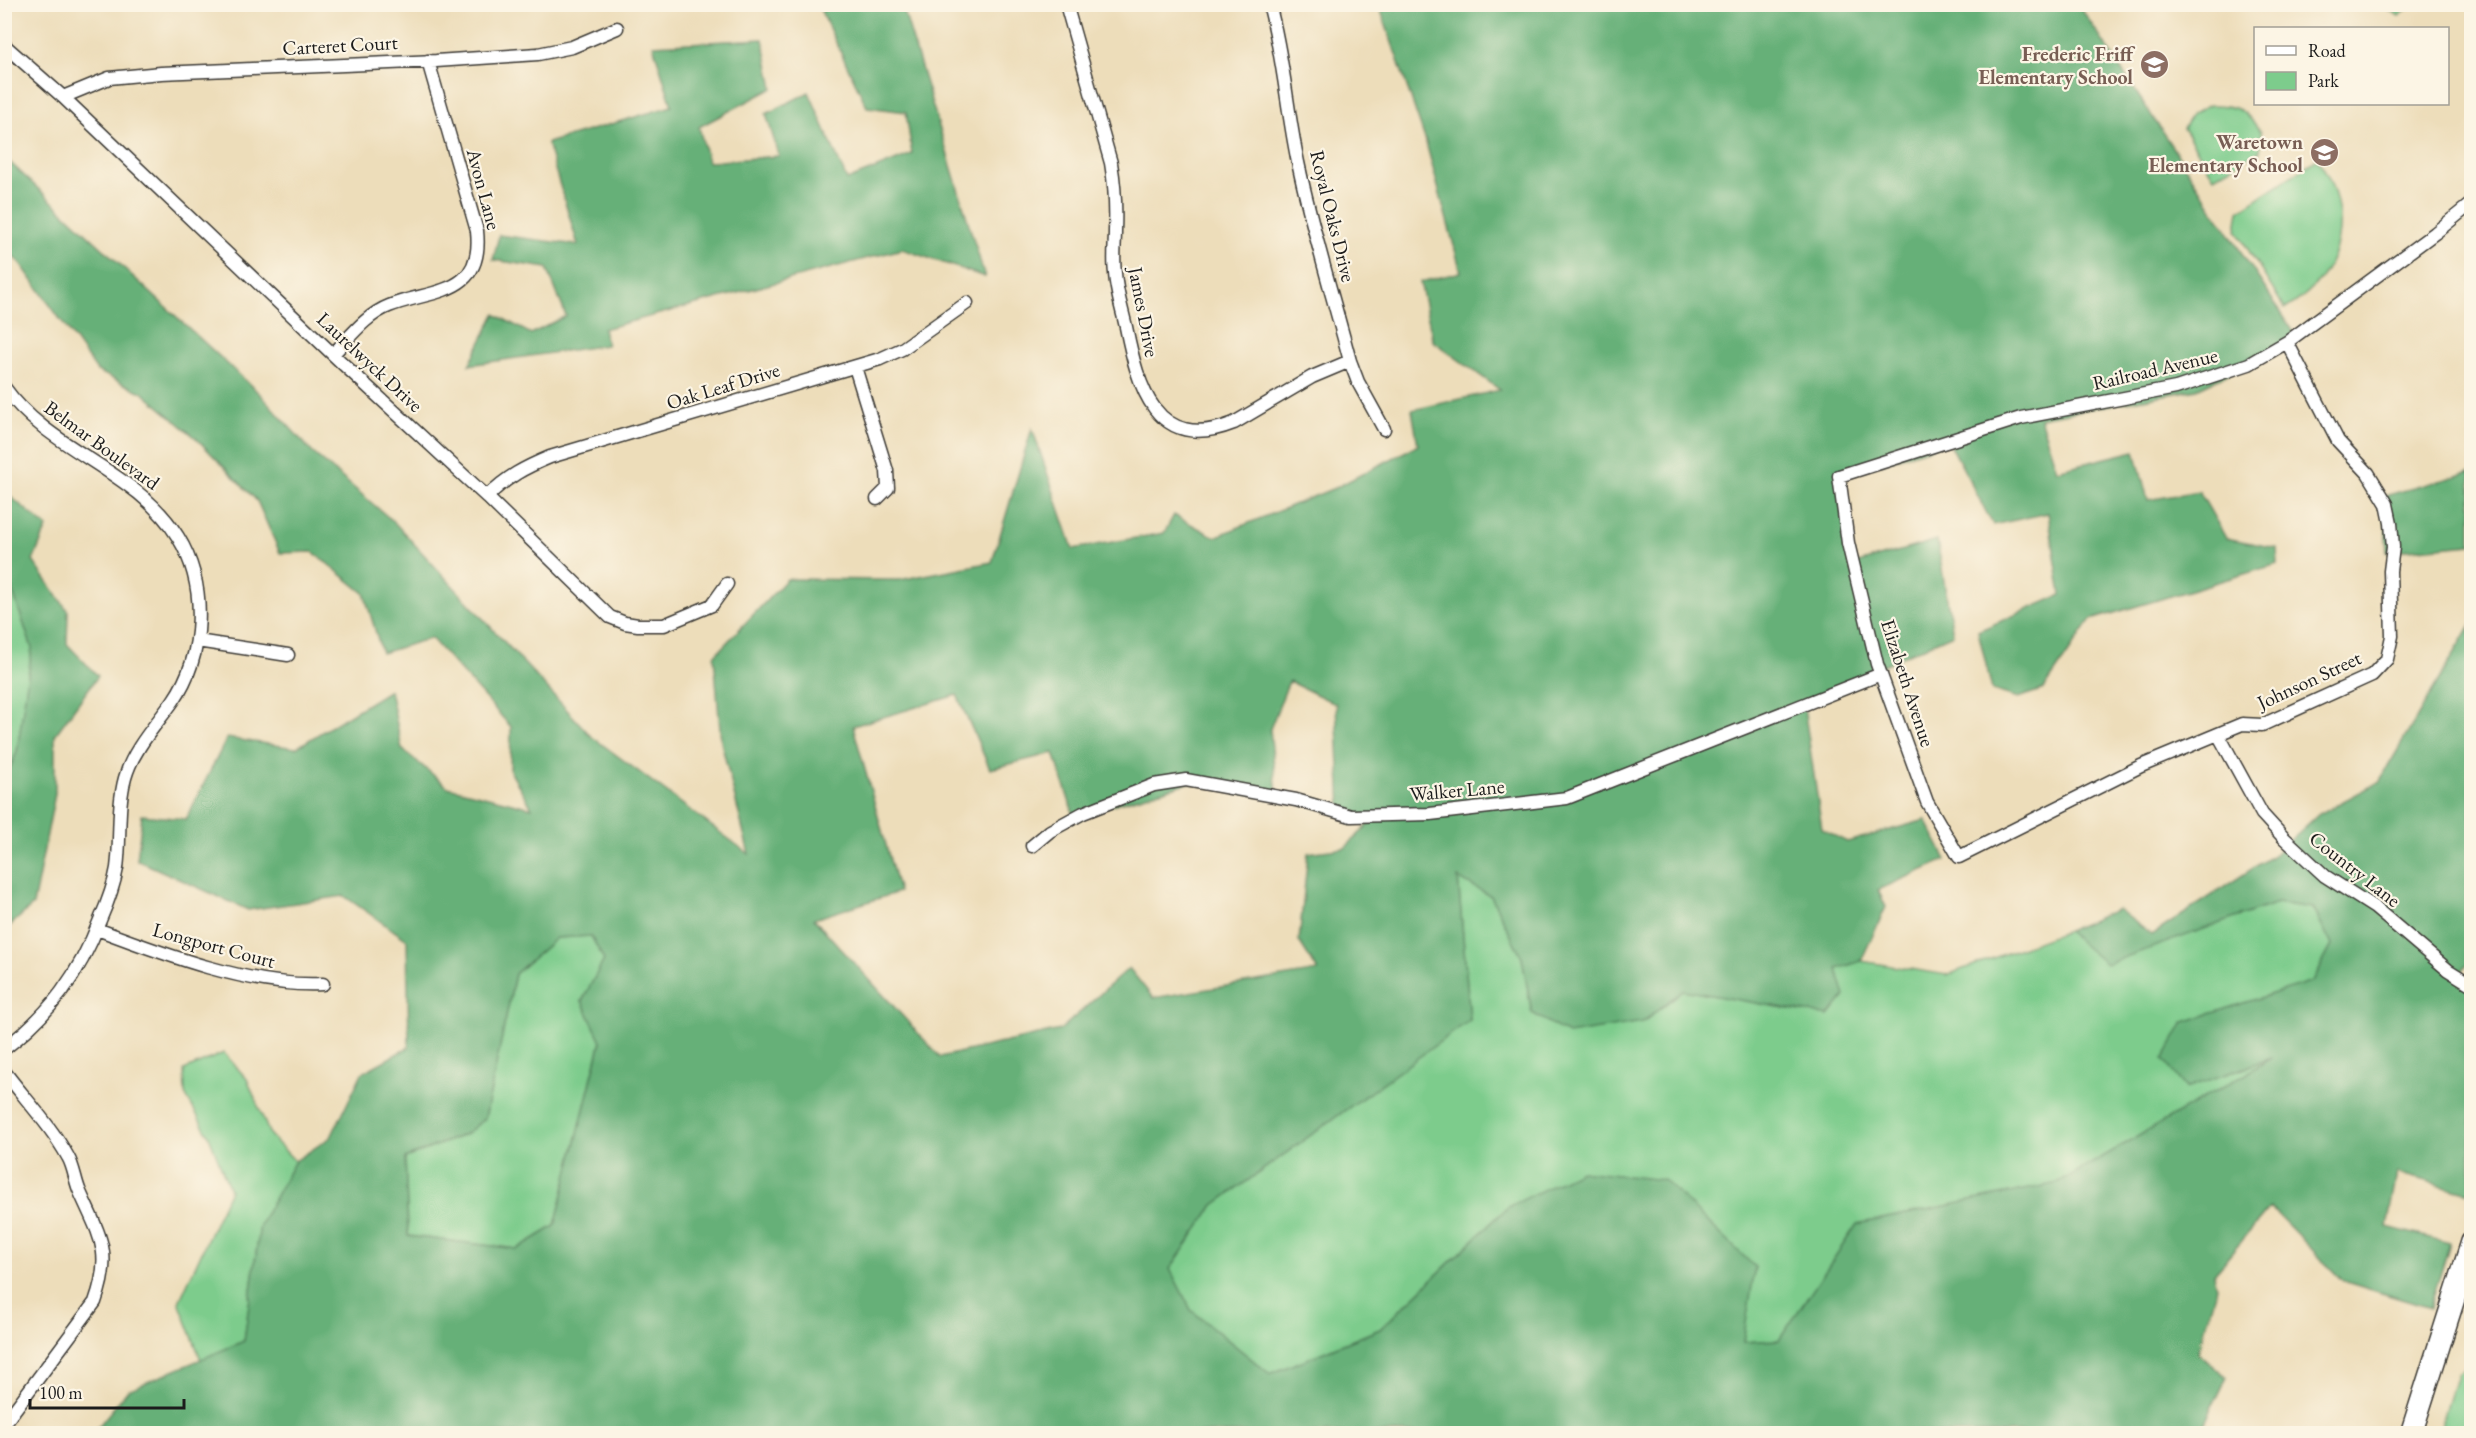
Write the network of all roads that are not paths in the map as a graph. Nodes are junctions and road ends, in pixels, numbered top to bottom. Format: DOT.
graph roads {
  1 [pos="1066,4"];
  2 [pos="1269,4"];
  3 [pos="617,27"];
  4 [pos="4,45"];
  5 [pos="428,61"];
  6 [pos="63,98"];
  7 [pos="2472,203"];
  8 [pos="967,303"];
  9 [pos="2287,342"];
  10 [pos="333,354"];
  11 [pos="1350,361"];
  12 [pos="855,367"];
  13 [pos="4,387"];
  14 [pos="1384,429"];
  15 [pos="1839,476"];
  16 [pos="487,497"];
  17 [pos="877,499"];
  18 [pos="727,584"];
  19 [pos="197,641"];
  20 [pos="288,655"];
  21 [pos="1881,674"];
  22 [pos="2218,734"];
  23 [pos="1032,846"];
  24 [pos="1959,857"];
  25 [pos="97,929"];
  26 [pos="323,984"];
  27 [pos="2472,986"];
  28 [pos="4,1049"];
  29 [pos="4,1071"];
  30 [pos="2472,1242"];
  31 [pos="4,1424"];
  32 [pos="2411,1434"];
  1 -- 11 [label="street, James Drive"];
  2 -- 11 [label="street, Royal Oaks Drive"];
  3 -- 5 [label="street, Carteret Court"];
  4 -- 6 [label="street, Laurelwyck Drive"];
  5 -- 6 [label="street, Carteret Court"];
  5 -- 10 [label="street, Avon Lane"];
  6 -- 10 [label="street, Laurelwyck Drive"];
  7 -- 9 [label="street, Railroad Avenue"];
  8 -- 12 [label="street, Oak Leaf Drive"];
  9 -- 15 [label="street, Railroad Avenue"];
  9 -- 22 [label="street, Johnson Street"];
  10 -- 16 [label="street, Laurelwyck Drive"];
  11 -- 14 [label="street, Royal Oaks Drive"];
  12 -- 16 [label="street, Oak Leaf Drive"];
  12 -- 17 [label="street"];
  13 -- 19 [label="street, Belmar Boulevard"];
  15 -- 21 [label="street, Elizabeth Avenue"];
  16 -- 18 [label="street, Laurelwyck Drive"];
  19 -- 20 [label="street"];
  19 -- 25 [label="street, Belmar Boulevard"];
  21 -- 23 [label="street, Walker Lane"];
  21 -- 24 [label="street, Elizabeth Avenue"];
  22 -- 24 [label="street, Johnson Street"];
  22 -- 27 [label="street, Country Lane"];
  25 -- 26 [label="street, Longport Court"];
  25 -- 28 [label="street, Belmar Boulevard"];
  29 -- 31 [label="street"];
  30 -- 32 [label="highway"];
}
